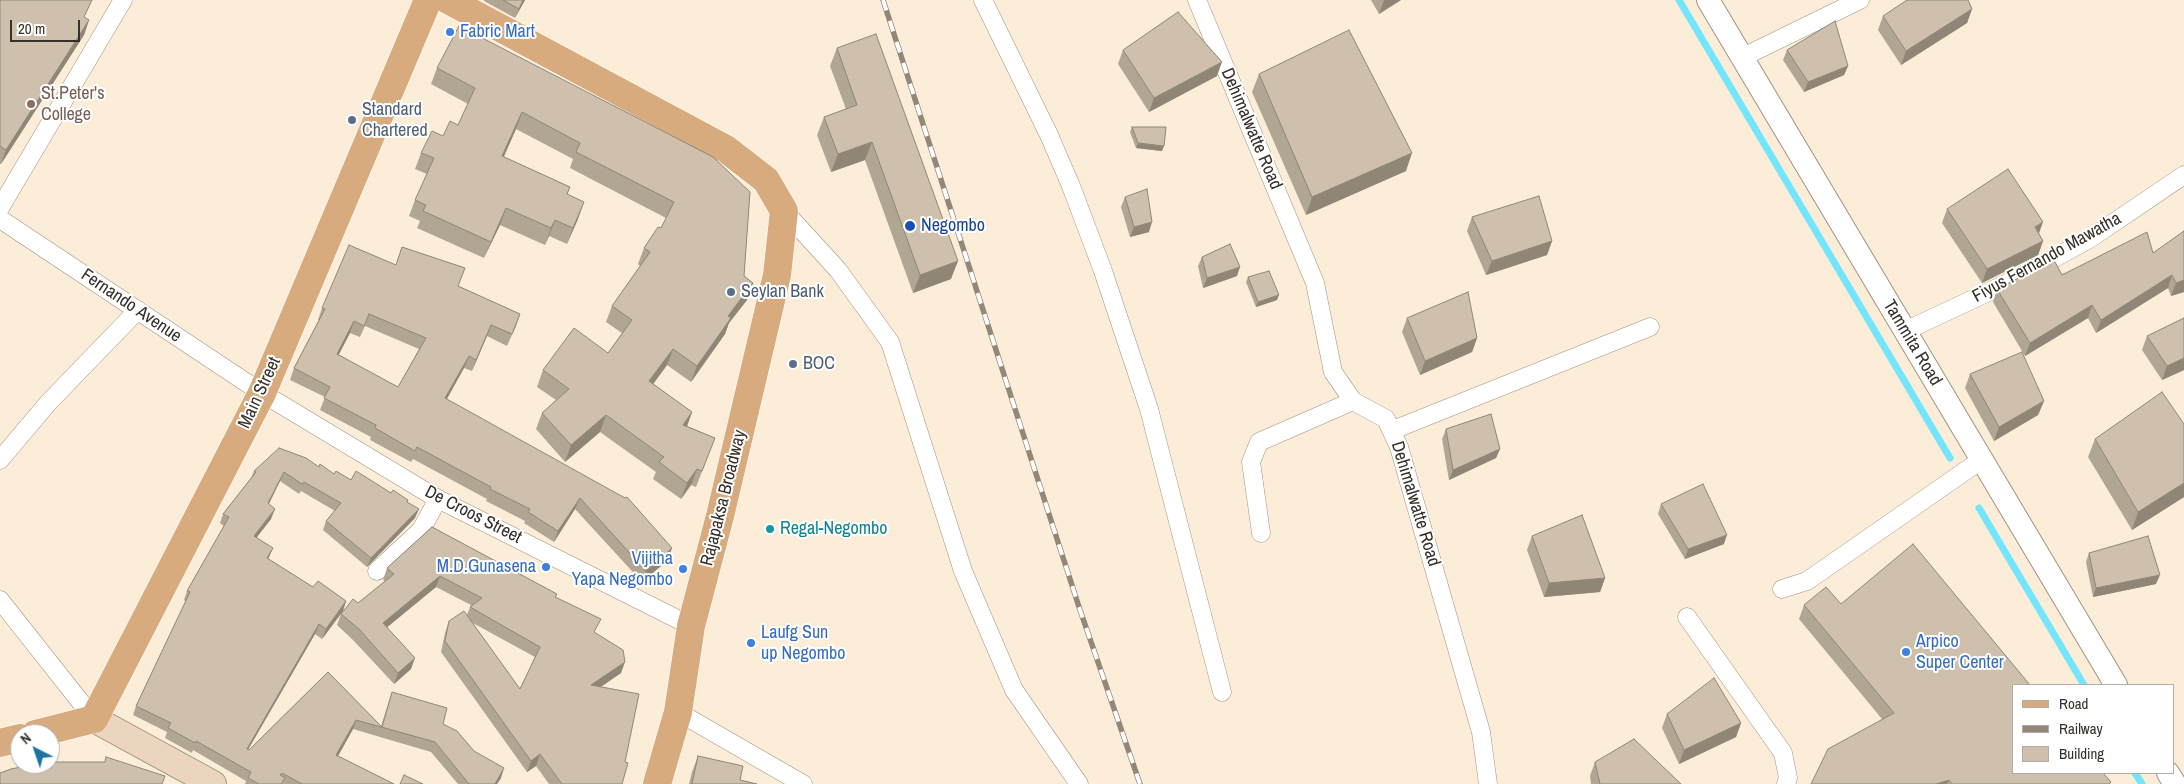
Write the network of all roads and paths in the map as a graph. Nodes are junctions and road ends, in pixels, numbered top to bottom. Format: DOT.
graph roads {
  1 [pos="123,0"];
  2 [pos="428,0"];
  3 [pos="448,0"];
  4 [pos="983,0"];
  5 [pos="1197,0"];
  6 [pos="1708,0"];
  7 [pos="1860,0"];
  8 [pos="1743,57"];
  9 [pos="2184,175"];
  10 [pos="0,208"];
  11 [pos="784,211"];
  12 [pos="0,219"];
  13 [pos="138,310"];
  14 [pos="1650,326"];
  15 [pos="1905,332"];
  16 [pos="262,393"];
  17 [pos="1353,401"];
  18 [pos="1393,430"];
  19 [pos="0,460"];
  20 [pos="1981,460"];
  21 [pos="438,499"];
  22 [pos="1261,533"];
  23 [pos="377,571"];
  24 [pos="1782,589"];
  25 [pos="0,600"];
  26 [pos="1686,617"];
  27 [pos="691,626"];
  28 [pos="2115,684"];
  29 [pos="1222,692"];
  30 [pos="678,712"];
  31 [pos="94,719"];
  32 [pos="60,728"];
  33 [pos="185,777"];
  34 [pos="213,784"];
  35 [pos="657,784"];
  36 [pos="803,784"];
  37 [pos="1079,784"];
  38 [pos="1488,784"];
  39 [pos="1786,784"];
  1 -- 10 [label="street"];
  2 -- 16 [label="main road, Main Street"];
  3 -- 11 [label="main road"];
  4 -- 29 [label="street"];
  5 -- 17 [label="street, Dehimalwatte Road"];
  6 -- 8 [label="street, Tammita Road"];
  7 -- 8 [label="street"];
  8 -- 15 [label="street, Tammita Road"];
  9 -- 15 [label="street, Fiyus Fernando Mawatha"];
  11 -- 27 [label="main road, Rajapaksa Broadway"];
  11 -- 37 [label="street"];
  12 -- 13 [label="street, Fernando Avenue"];
  13 -- 16 [label="street, Fernando Avenue"];
  13 -- 19 [label="street"];
  14 -- 18 [label="street"];
  15 -- 20 [label="street, Tammita Road"];
  16 -- 21 [label="street, De Croos Street"];
  16 -- 31 [label="main road, Main Street"];
  17 -- 18 [label="street, Dehimalwatte Road"];
  17 -- 22 [label="street"];
  18 -- 38 [label="street, Dehimalwatte Road"];
  20 -- 24 [label="street"];
  20 -- 28 [label="street, Tammita Road"];
  21 -- 23 [label="street"];
  21 -- 27 [label="street, De Croos Street"];
  25 -- 31 [label="street"];
  26 -- 39 [label="street"];
  27 -- 30 [label="main road, Rajapaksa Broadway"];
  30 -- 35 [label="main road, Rajapaksa Broadway"];
  30 -- 36 [label="street"];
  31 -- 32 [label="main road"];
  31 -- 33 [label="main road"];
  33 -- 34 [label="main road"];
}
